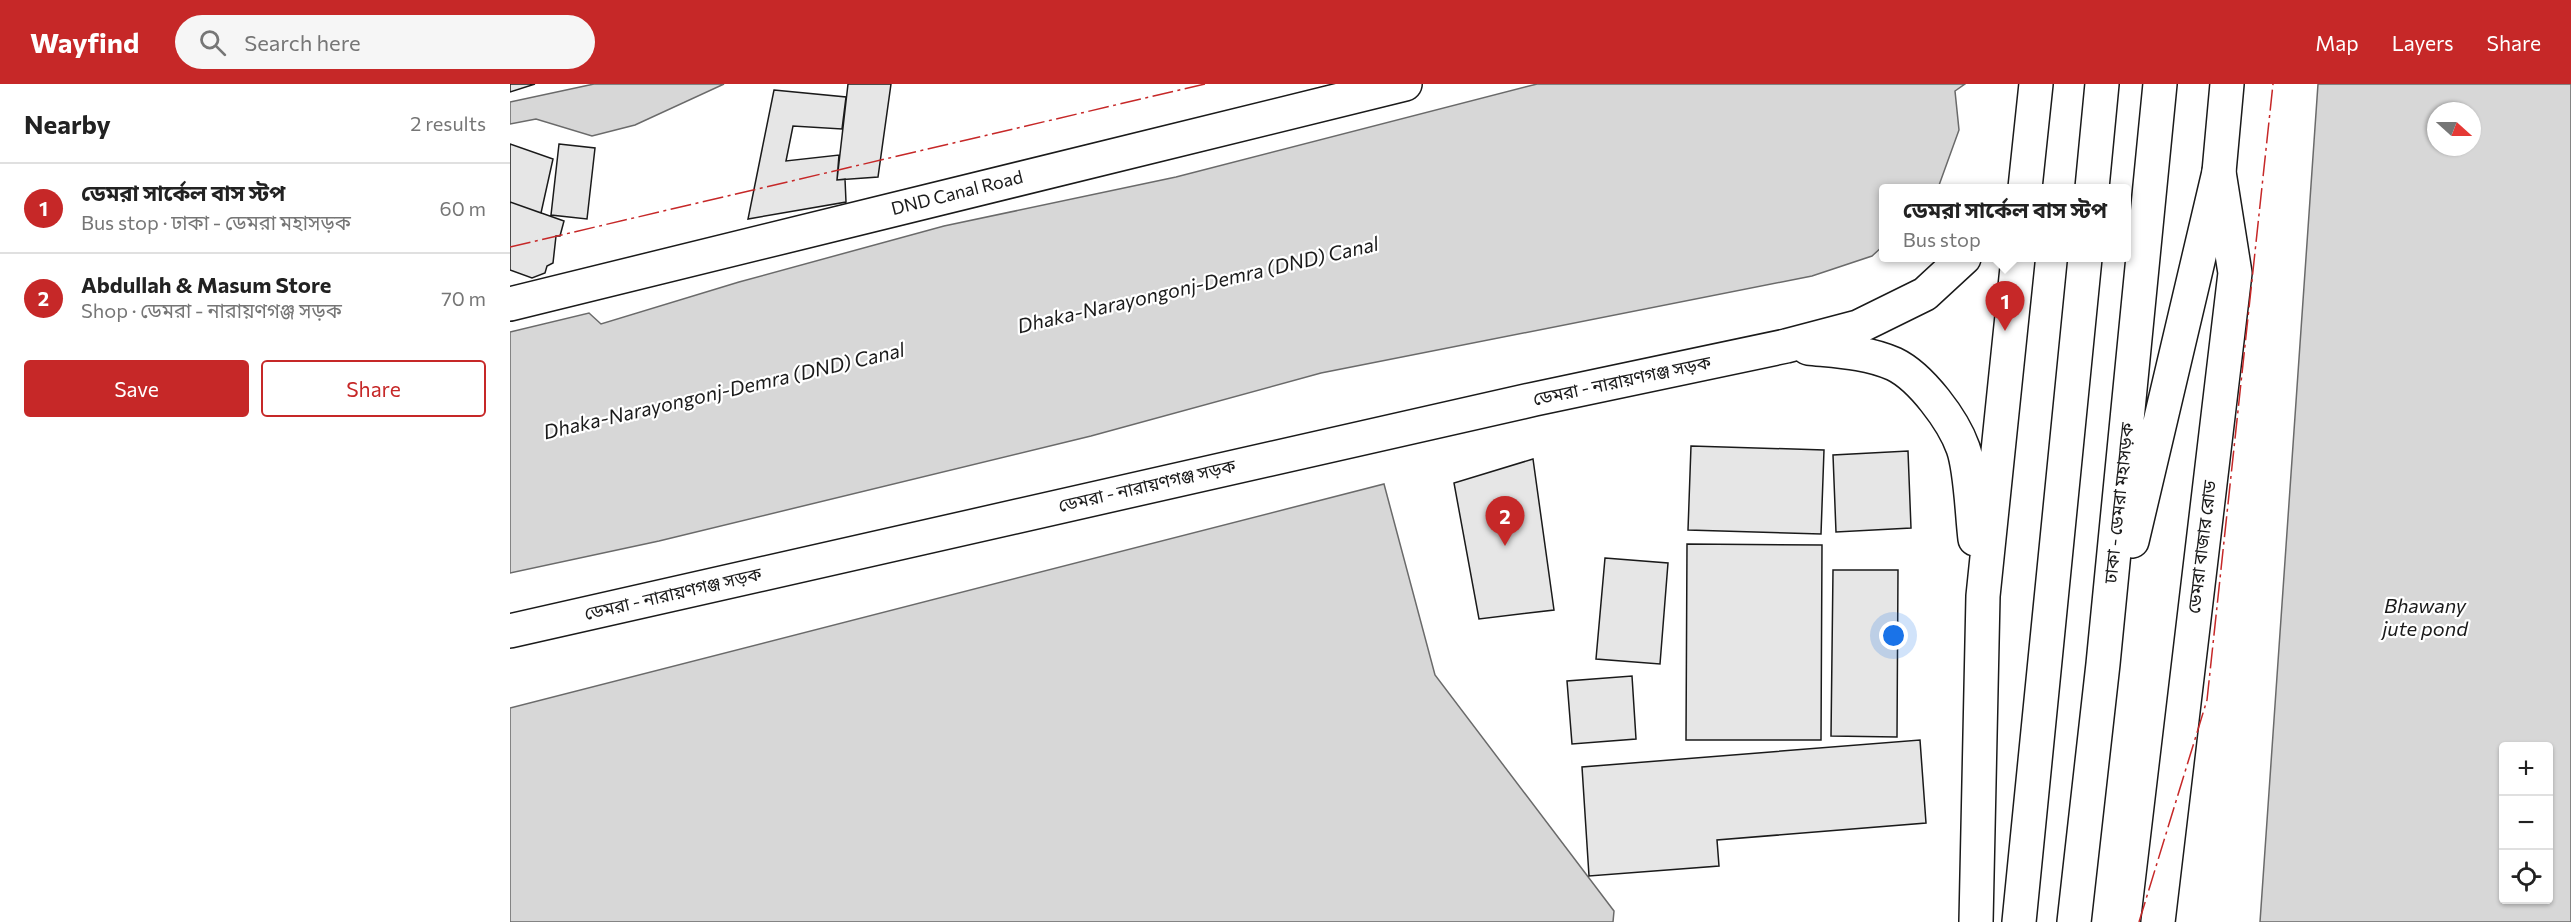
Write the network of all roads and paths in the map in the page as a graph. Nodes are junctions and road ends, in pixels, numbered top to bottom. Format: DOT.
graph roads {
  1 [pos="1405,84"];
  2 [pos="2036,84"];
  3 [pos="2102,84"];
  4 [pos="2160,84"];
  5 [pos="2227,84"];
  6 [pos="2030,148"];
  7 [pos="2219,172"];
  8 [pos="2012,184"];
  9 [pos="2026,184"];
  10 [pos="2092,184"];
  11 [pos="1960,262"];
  12 [pos="2018,262"];
  13 [pos="2085,262"];
  14 [pos="510,304"];
  15 [pos="1786,346"];
  16 [pos="1983,596"];
  17 [pos="510,631"];
  18 [pos="2103,664"];
  19 [pos="1976,922"];
  20 [pos="2019,922"];
  21 [pos="2074,922"];
  22 [pos="2158,922"];
  1 -- 14 [label="main road, DND Canal Road"];
  2 -- 6 [label="main road"];
  3 -- 10 [label="main road"];
  4 -- 18 [label="main road, ঢাকা - ডেমরা মহাসড়ক"];
  5 -- 7 [label="main road"];
  6 -- 8 [label="main road"];
  6 -- 9 [label="main road"];
  7 -- 18 [label="main road"];
  7 -- 22 [label="main road, ডেমরা বাজার রোড"];
  11 -- 15 [label="main road, ডেমরা - নারায়ণগঞ্জ সড়ক"];
  12 -- 16 [label="main road"];
  13 -- 20 [label="main road"];
  15 -- 16 [label="main road, ডেমরা - নারায়ণগঞ্জ সড়ক"];
  15 -- 17 [label="main road, ডেমরা - নারায়ণগঞ্জ সড়ক"];
  16 -- 19 [label="main road"];
  18 -- 21 [label="main road, ঢাকা - ডেমরা মহাসড়ক"];
}
